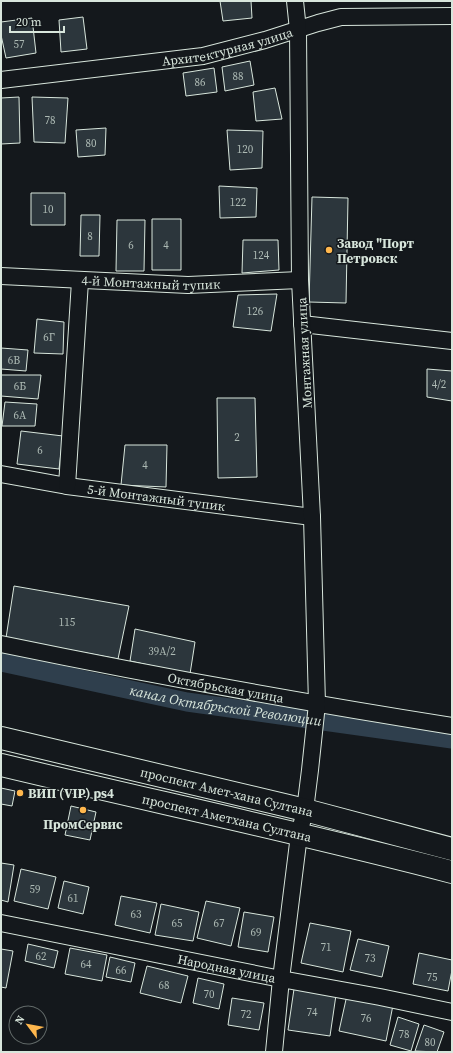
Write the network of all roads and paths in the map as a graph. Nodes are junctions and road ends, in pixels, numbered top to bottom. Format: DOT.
graph roads {
  1 [pos="295,1"];
  2 [pos="452,16"];
  3 [pos="298,30"];
  4 [pos="1,80"];
  5 [pos="1,276"];
  6 [pos="300,280"];
  7 [pos="80,281"];
  8 [pos="302,324"];
  9 [pos="452,342"];
  10 [pos="1,474"];
  11 [pos="67,486"];
  12 [pos="312,517"];
  13 [pos="1,644"];
  14 [pos="317,712"];
  15 [pos="452,726"];
  16 [pos="1,738"];
  17 [pos="1,765"];
  18 [pos="304,810"];
  19 [pos="298,835"];
  20 [pos="452,849"];
  21 [pos="452,872"];
  22 [pos="1,923"];
  23 [pos="281,979"];
  24 [pos="452,1012"];
  25 [pos="274,1052"];
  1 -- 3 [label="street, Монтажная улица"];
  2 -- 3 [label="street, Архитектурная улица"];
  3 -- 4 [label="street, Архитектурная улица"];
  3 -- 6 [label="street, Монтажная улица"];
  5 -- 7 [label="street, 4-й Монтажный тупик"];
  6 -- 7 [label="street, 4-й Монтажный тупик"];
  6 -- 8 [label="street, Монтажная улица"];
  7 -- 11 [label="street"];
  8 -- 9 [label="street"];
  8 -- 12 [label="street, Монтажная улица"];
  10 -- 11 [label="street, 5-й Монтажный тупик"];
  11 -- 12 [label="street, 5-й Монтажный тупик"];
  12 -- 14 [label="street, Монтажная улица"];
  13 -- 14 [label="street, Октябрьская улица"];
  14 -- 15 [label="street, Октябрьская улица"];
  14 -- 18 [label="street, Монтажная улица"];
  16 -- 18 [label="main road, проспект Амет-хана Султана"];
  17 -- 19 [label="main road, проспект Аметхана Султана"];
  18 -- 19 [label="street, Монтажная улица"];
  18 -- 20 [label="main road, проспект Амет-хана Султана"];
  19 -- 21 [label="main road, проспект Аметхана Султана"];
  19 -- 23 [label="street, Монтажная улица"];
  22 -- 23 [label="street, Народная улица"];
  23 -- 24 [label="street, Народная улица"];
  23 -- 25 [label="street, Монтажная улица"];
}
